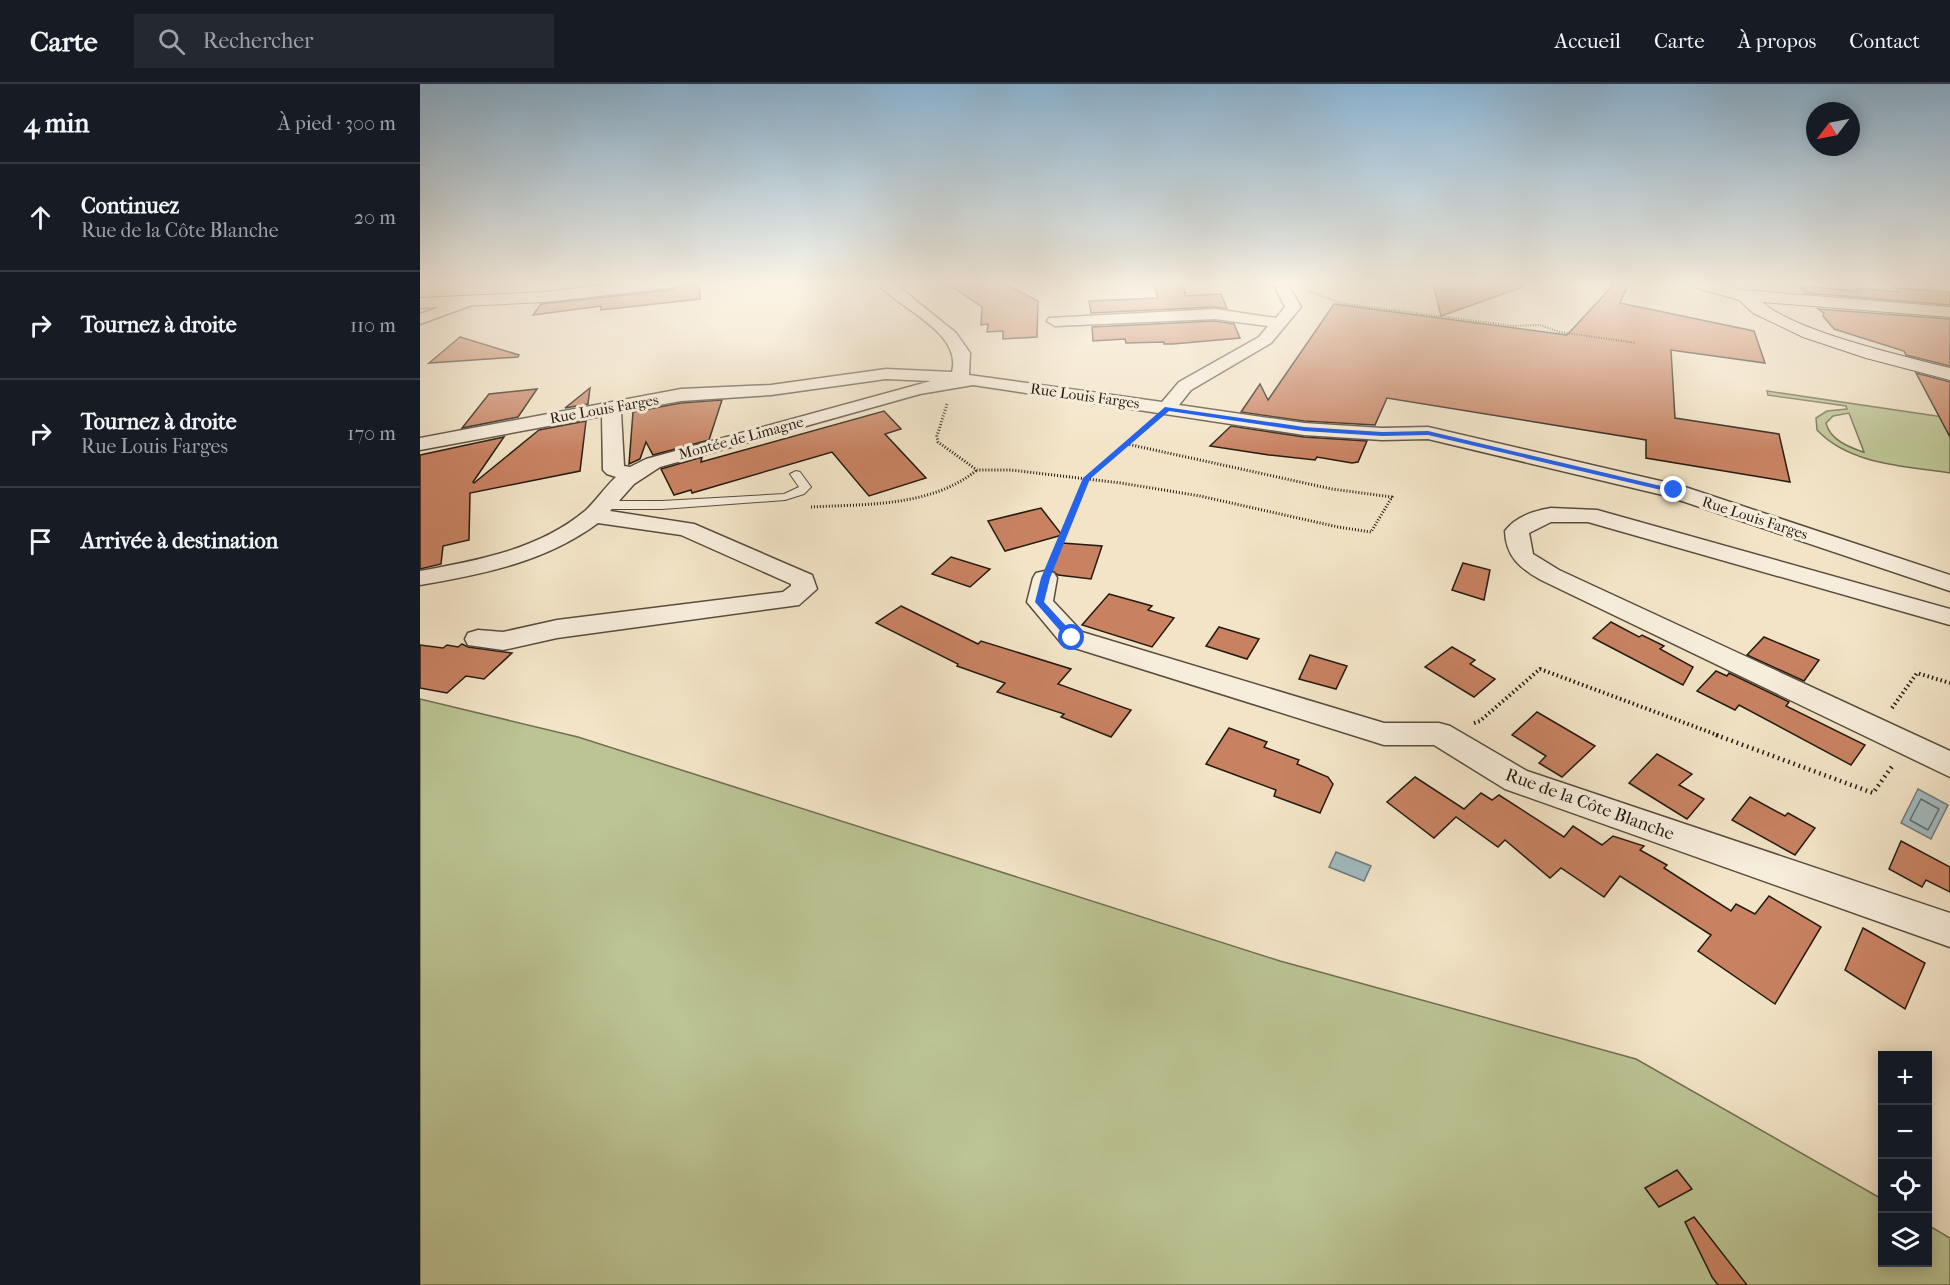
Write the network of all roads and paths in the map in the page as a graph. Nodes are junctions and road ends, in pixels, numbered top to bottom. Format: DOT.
graph roads {
  1 [pos="953,339"];
  2 [pos="1266,339"];
  3 [pos="1622,339"];
  4 [pos="1831,339"];
  5 [pos="1636,343"];
  6 [pos="1950,374"];
  7 [pos="958,381"];
  8 [pos="918,389"];
  9 [pos="611,408"];
  10 [pos="1167,408"];
  11 [pos="420,444"];
  12 [pos="1127,444"];
  13 [pos="633,474"];
  14 [pos="796,474"];
  15 [pos="1087,478"];
  16 [pos="598,510"];
  17 [pos="420,578"];
  18 [pos="1950,583"];
  19 [pos="1042,590"];
  20 [pos="1950,617"];
  21 [pos="478,639"];
  22 [pos="1950,683"];
  23 [pos="1878,731"];
  24 [pos="1439,734"];
  25 [pos="1906,744"];
  26 [pos="1950,765"];
  27 [pos="1950,930"];
  1 -- 7 [label="street"];
  2 -- 10 [label="street"];
  3 -- 5 [label="path"];
  4 -- 6 [label="main road"];
  7 -- 8 [label="street, Montée de Limagne"];
  7 -- 9 [label="street, Rue Louis Farges"];
  7 -- 10 [label="street, Rue Louis Farges"];
  8 -- 13 [label="street, Montée de Limagne"];
  8 -- 15 [label="path"];
  9 -- 11 [label="street, Rue Louis Farges"];
  9 -- 13 [label="street"];
  10 -- 12 [label="path"];
  10 -- 18 [label="street, Rue Louis Farges"];
  12 -- 15 [label="path"];
  12 -- 15 [label="path"];
  13 -- 16 [label="street, Montée de Limagne"];
  14 -- 16 [label="lane"];
  15 -- 19 [label="path"];
  16 -- 17 [label="street, Montée de Limagne"];
  16 -- 21 [label="street"];
  19 -- 24 [label="street"];
  20 -- 23 [label="street"];
  22 -- 23 [label="path"];
  23 -- 25 [label="street"];
  24 -- 25 [label="path"];
  24 -- 27 [label="street, Rue de la Côte Blanche"];
  25 -- 26 [label="street"];
}
